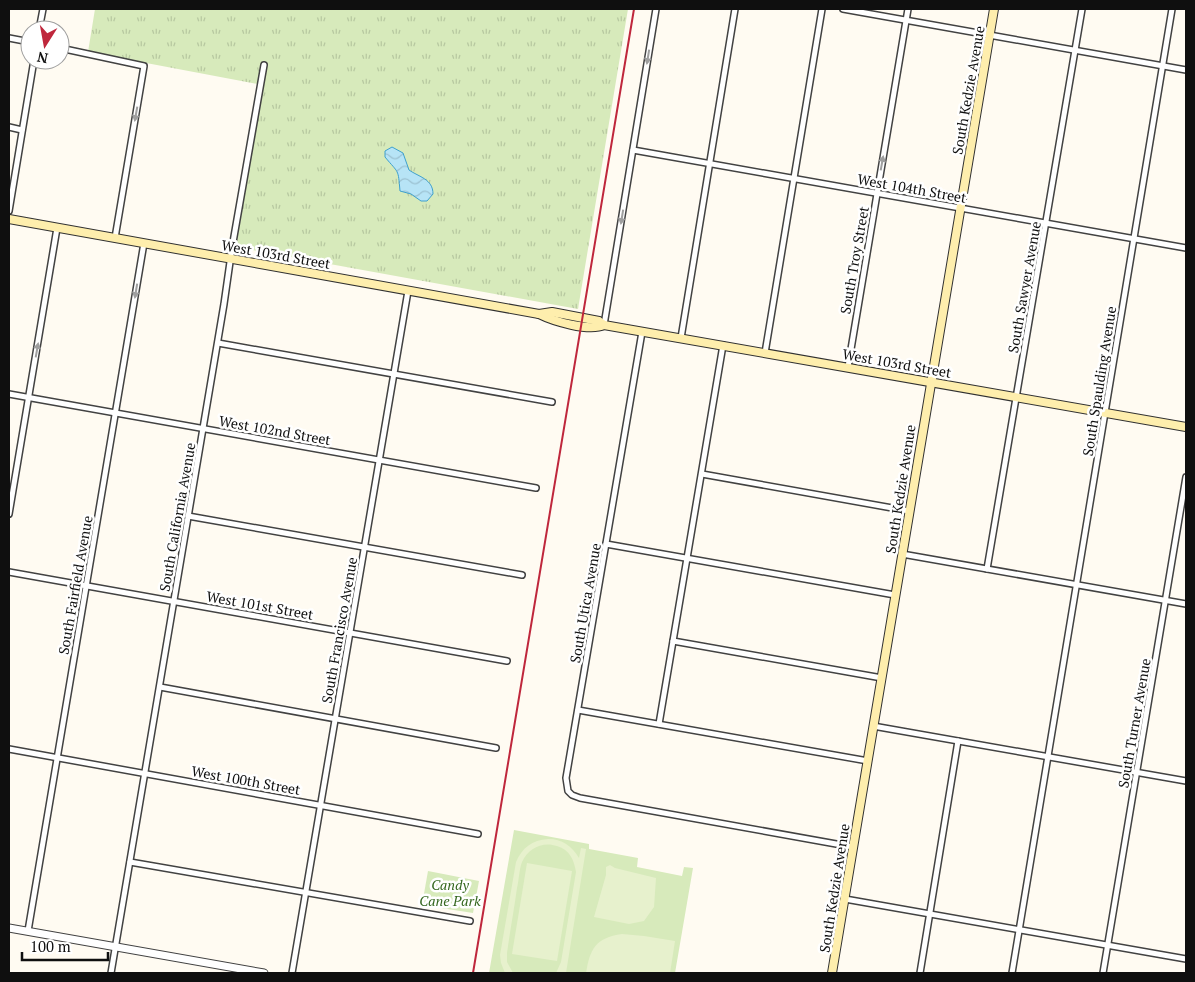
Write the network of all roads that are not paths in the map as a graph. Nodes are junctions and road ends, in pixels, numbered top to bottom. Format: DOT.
graph roads {
  1 [pos="656,9"];
  2 [pos="736,9"];
  3 [pos="822,9"];
  4 [pos="843,9"];
  5 [pos="908,9"];
  6 [pos="994,9"];
  7 [pos="1082,9"];
  8 [pos="1172,9"];
  9 [pos="906,20"];
  10 [pos="990,35"];
  11 [pos="70,50"];
  12 [pos="1075,50"];
  13 [pos="264,65"];
  14 [pos="1163,66"];
  15 [pos="32,70"];
  16 [pos="1186,70"];
  17 [pos="9,127"];
  18 [pos="22,130"];
  19 [pos="633,150"];
  20 [pos="710,164"];
  21 [pos="795,179"];
  22 [pos="877,194"];
  23 [pos="960,208"];
  24 [pos="9,210"];
  25 [pos="9,219"];
  26 [pos="1046,223"];
  27 [pos="57,228"];
  28 [pos="115,238"];
  29 [pos="1134,238"];
  30 [pos="144,243"];
  31 [pos="1186,248"];
  32 [pos="231,259"];
  33 [pos="408,290"];
  34 [pos="604,325"];
  35 [pos="642,332"];
  36 [pos="681,338"];
  37 [pos="218,343"];
  38 [pos="724,346"];
  39 [pos="765,352"];
  40 [pos="848,367"];
  41 [pos="394,374"];
  42 [pos="931,381"];
  43 [pos="9,394"];
  44 [pos="1016,397"];
  45 [pos="28,398"];
  46 [pos="552,402"];
  47 [pos="116,413"];
  48 [pos="1106,413"];
  49 [pos="1186,427"];
  50 [pos="203,429"];
  51 [pos="379,460"];
  52 [pos="702,474"];
  53 [pos="1186,477"];
  54 [pos="536,488"];
  55 [pos="909,511"];
  56 [pos="9,514"];
  57 [pos="188,516"];
  58 [pos="606,544"];
  59 [pos="364,547"];
  60 [pos="902,554"];
  61 [pos="688,558"];
  62 [pos="987,569"];
  63 [pos="9,572"];
  64 [pos="522,575"];
  65 [pos="1077,585"];
  66 [pos="86,586"];
  67 [pos="895,595"];
  68 [pos="1166,600"];
  69 [pos="174,601"];
  70 [pos="1186,604"];
  71 [pos="350,633"];
  72 [pos="673,641"];
  73 [pos="508,661"];
  74 [pos="882,678"];
  75 [pos="160,687"];
  76 [pos="578,710"];
  77 [pos="335,720"];
  78 [pos="659,724"];
  79 [pos="874,726"];
  80 [pos="958,741"];
  81 [pos="496,748"];
  82 [pos="9,749"];
  83 [pos="1049,756"];
  84 [pos="58,758"];
  85 [pos="868,761"];
  86 [pos="1137,772"];
  87 [pos="145,774"];
  88 [pos="1186,781"];
  89 [pos="321,805"];
  90 [pos="478,834"];
  91 [pos="853,847"];
  92 [pos="130,862"];
  93 [pos="306,892"];
  94 [pos="845,898"];
  95 [pos="930,914"];
  96 [pos="470,920"];
  97 [pos="9,928"];
  98 [pos="1019,929"];
  99 [pos="28,931"];
  100 [pos="1108,945"];
  101 [pos="116,947"];
  102 [pos="1186,959"];
  103 [pos="111,973"];
  104 [pos="264,973"];
  105 [pos="292,973"];
  106 [pos="832,973"];
  107 [pos="920,973"];
  108 [pos="1012,973"];
  109 [pos="1103,973"];
  1 -- 19 [label="street, one-way"];
  2 -- 20 [label="street"];
  3 -- 21 [label="street"];
  4 -- 9 [label="street"];
  5 -- 9 [label="street, South Troy Street"];
  6 -- 10 [label="main road, South Kedzie Avenue"];
  7 -- 12 [label="street, South Sawyer Avenue"];
  8 -- 14 [label="street, South Spaulding Avenue"];
  9 -- 10 [label="street"];
  22 -- 9 [label="street, South Troy Street, one-way"];
  10 -- 12 [label="street"];
  10 -- 23 [label="main road, South Kedzie Avenue"];
  11 -- 28 [label="street, one-way"];
  12 -- 14 [label="street"];
  12 -- 26 [label="street, South Sawyer Avenue"];
  13 -- 32 [label="street, South California Avenue"];
  14 -- 16 [label="street"];
  14 -- 29 [label="street, South Spaulding Avenue"];
  15 -- 18 [label="street"];
  17 -- 18 [label="street"];
  18 -- 24 [label="street"];
  19 -- 20 [label="street, West 104th Street"];
  19 -- 34 [label="street, one-way"];
  20 -- 21 [label="street, West 104th Street"];
  20 -- 36 [label="street"];
  21 -- 22 [label="street, West 104th Street"];
  21 -- 39 [label="street"];
  22 -- 23 [label="street, West 104th Street"];
  22 -- 40 [label="street, South Troy Street"];
  23 -- 26 [label="street, West 104th Street"];
  23 -- 42 [label="main road, South Kedzie Avenue"];
  25 -- 27 [label="main road, West 103rd Street"];
  26 -- 29 [label="street, West 104th Street"];
  26 -- 44 [label="street, South Sawyer Avenue"];
  27 -- 28 [label="main road, West 103rd Street"];
  45 -- 27 [label="street, one-way"];
  28 -- 30 [label="main road, West 103rd Street"];
  29 -- 31 [label="street, West 104th Street"];
  29 -- 48 [label="street, South Spaulding Avenue"];
  30 -- 32 [label="main road, West 103rd Street"];
  30 -- 47 [label="street, South Fairfield Avenue, one-way"];
  32 -- 33 [label="main road, West 103rd Street"];
  32 -- 37 [label="street, South California Avenue"];
  33 -- 34 [label="main road, West 103rd Street"];
  33 -- 41 [label="street, South Francisco Avenue"];
  34 -- 35 [label="main road, West 103rd Street"];
  35 -- 36 [label="main road, West 103rd Street"];
  35 -- 58 [label="street, South Utica Avenue"];
  36 -- 38 [label="main road, West 103rd Street"];
  37 -- 41 [label="street"];
  37 -- 50 [label="street, South California Avenue"];
  38 -- 39 [label="main road, West 103rd Street"];
  38 -- 52 [label="street"];
  39 -- 40 [label="main road, West 103rd Street"];
  40 -- 42 [label="main road, West 103rd Street"];
  41 -- 46 [label="street"];
  41 -- 51 [label="street, South Francisco Avenue"];
  42 -- 44 [label="main road, West 103rd Street"];
  42 -- 55 [label="main road, South Kedzie Avenue"];
  43 -- 45 [label="street, West 102nd Street"];
  44 -- 48 [label="main road, West 103rd Street"];
  44 -- 62 [label="street, South Sawyer Avenue"];
  45 -- 47 [label="street, West 102nd Street"];
  45 -- 56 [label="street"];
  47 -- 50 [label="street, West 102nd Street"];
  47 -- 66 [label="street, South Fairfield Avenue"];
  48 -- 49 [label="main road, West 103rd Street"];
  48 -- 65 [label="street, South Spaulding Avenue"];
  50 -- 51 [label="street, West 102nd Street"];
  50 -- 57 [label="street, South California Avenue"];
  51 -- 54 [label="street, West 102nd Street"];
  51 -- 59 [label="street, South Francisco Avenue"];
  52 -- 55 [label="street"];
  52 -- 61 [label="street"];
  53 -- 68 [label="street, South Turner Avenue"];
  55 -- 60 [label="main road, South Kedzie Avenue"];
  57 -- 59 [label="street"];
  57 -- 69 [label="street, South California Avenue"];
  58 -- 61 [label="street"];
  58 -- 76 [label="street, South Utica Avenue"];
  59 -- 64 [label="street"];
  59 -- 71 [label="street, South Francisco Avenue"];
  60 -- 62 [label="street"];
  60 -- 67 [label="main road, South Kedzie Avenue"];
  61 -- 67 [label="street"];
  61 -- 72 [label="street"];
  62 -- 65 [label="street"];
  63 -- 66 [label="street, West 101st Street"];
  65 -- 68 [label="street"];
  65 -- 83 [label="street, South Spaulding Avenue"];
  66 -- 69 [label="street, West 101st Street"];
  66 -- 84 [label="street, South Fairfield Avenue"];
  67 -- 74 [label="main road, South Kedzie Avenue"];
  68 -- 70 [label="street"];
  68 -- 86 [label="street, South Turner Avenue"];
  69 -- 71 [label="street, West 101st Street"];
  69 -- 75 [label="street, South California Avenue"];
  71 -- 73 [label="street, West 101st Street"];
  71 -- 77 [label="street, South Francisco Avenue"];
  72 -- 74 [label="street"];
  72 -- 78 [label="street"];
  74 -- 79 [label="main road, South Kedzie Avenue"];
  75 -- 77 [label="street"];
  75 -- 87 [label="street, South California Avenue"];
  76 -- 78 [label="street"];
  76 -- 91 [label="street, South Utica Avenue"];
  77 -- 81 [label="street"];
  77 -- 89 [label="street, South Francisco Avenue"];
  78 -- 85 [label="street"];
  79 -- 80 [label="street"];
  79 -- 85 [label="main road, South Kedzie Avenue"];
  80 -- 83 [label="street"];
  80 -- 95 [label="street"];
  82 -- 84 [label="street, West 100th Street"];
  83 -- 86 [label="street"];
  83 -- 98 [label="street, South Spaulding Avenue"];
  84 -- 87 [label="street, West 100th Street"];
  84 -- 99 [label="street, South Fairfield Avenue"];
  85 -- 91 [label="main road, South Kedzie Avenue"];
  86 -- 88 [label="street"];
  86 -- 100 [label="street, South Turner Avenue"];
  87 -- 89 [label="street, West 100th Street"];
  87 -- 92 [label="street, South California Avenue"];
  89 -- 90 [label="street, West 100th Street"];
  89 -- 93 [label="street, South Francisco Avenue"];
  91 -- 94 [label="main road, South Kedzie Avenue"];
  92 -- 93 [label="street"];
  92 -- 101 [label="street, South California Avenue"];
  93 -- 96 [label="street"];
  93 -- 105 [label="street, South Francisco Avenue"];
  94 -- 95 [label="street"];
  94 -- 106 [label="main road, South Kedzie Avenue"];
  95 -- 98 [label="street"];
  95 -- 107 [label="street"];
  97 -- 99 [label="street"];
  98 -- 100 [label="street"];
  98 -- 108 [label="street, South Spaulding Avenue"];
  99 -- 101 [label="street"];
  100 -- 102 [label="street"];
  100 -- 109 [label="street, South Turner Avenue"];
  101 -- 103 [label="street, South California Avenue"];
  101 -- 104 [label="street"];
}
